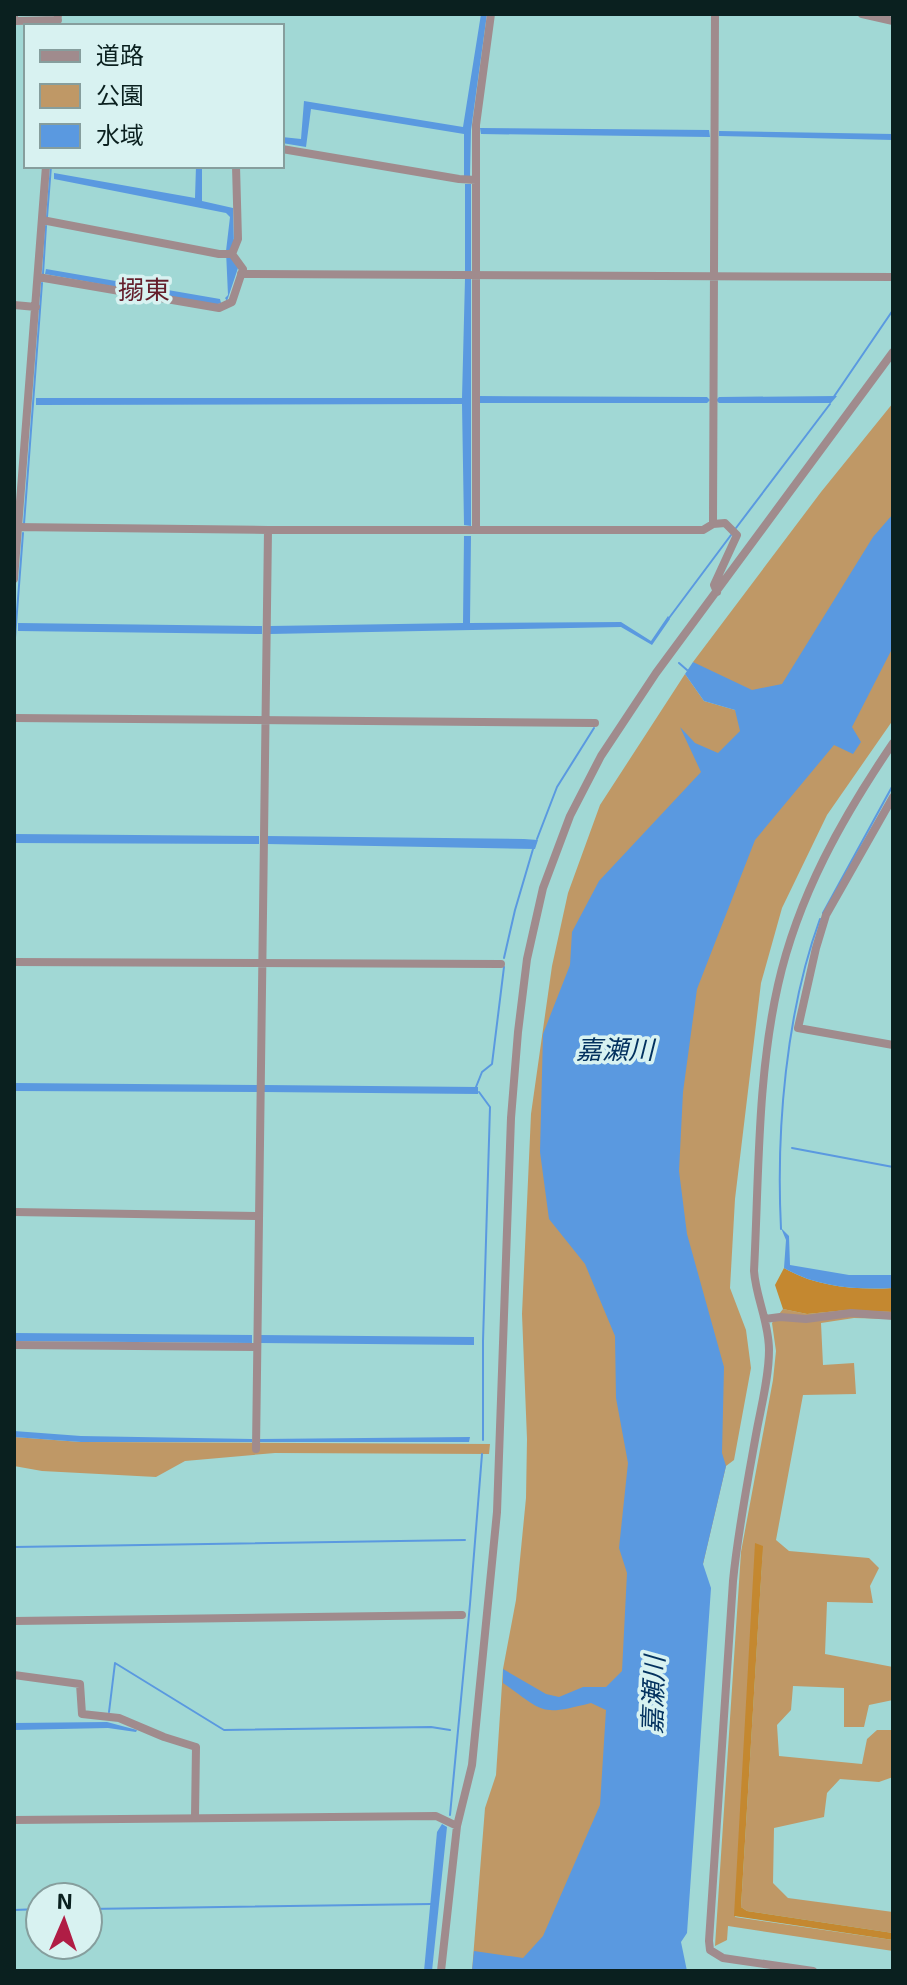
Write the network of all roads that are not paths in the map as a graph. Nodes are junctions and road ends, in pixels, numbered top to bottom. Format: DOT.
graph roads {
  1 [pos="491,14"];
  2 [pos="715,14"];
  3 [pos="862,14"];
  4 [pos="14,20"];
  5 [pos="58,20"];
  6 [pos="893,21"];
  7 [pos="284,149"];
  8 [pos="46,168"];
  9 [pos="236,168"];
  10 [pos="476,180"];
  11 [pos="42,220"];
  12 [pos="232,254"];
  13 [pos="241,274"];
  14 [pos="477,276"];
  15 [pos="714,276"];
  16 [pos="38,277"];
  17 [pos="893,277"];
  18 [pos="14,305"];
  19 [pos="36,307"];
  20 [pos="893,352"];
  21 [pos="713,524"];
  22 [pos="16,527"];
  23 [pos="476,529"];
  24 [pos="268,530"];
  25 [pos="14,579"];
  26 [pos="717,592"];
  27 [pos="14,718"];
  28 [pos="265,722"];
  29 [pos="595,723"];
  30 [pos="893,743"];
  31 [pos="893,797"];
  32 [pos="14,962"];
  33 [pos="262,964"];
  34 [pos="501,964"];
  35 [pos="893,1045"];
  36 [pos="14,1212"];
  37 [pos="258,1216"];
  38 [pos="893,1316"];
  39 [pos="765,1319"];
  40 [pos="14,1345"];
  41 [pos="257,1347"];
  42 [pos="256,1449"];
  43 [pos="462,1615"];
  44 [pos="14,1621"];
  45 [pos="14,1675"];
  46 [pos="195,1817"];
  47 [pos="14,1820"];
  48 [pos="457,1826"];
  49 [pos="441,1971"];
  50 [pos="813,1971"];
  1 -- 10 [label="street"];
  2 -- 15 [label="street"];
  3 -- 6 [label="street"];
  4 -- 5 [label="street"];
  7 -- 10 [label="street"];
  8 -- 11 [label="street"];
  9 -- 12 [label="street"];
  10 -- 14 [label="street"];
  11 -- 12 [label="street"];
  11 -- 16 [label="street"];
  12 -- 13 [label="street"];
  13 -- 14 [label="street"];
  13 -- 16 [label="street"];
  14 -- 15 [label="street"];
  14 -- 23 [label="street"];
  15 -- 17 [label="street"];
  15 -- 21 [label="street"];
  16 -- 19 [label="street"];
  18 -- 19 [label="street"];
  19 -- 22 [label="street"];
  20 -- 26 [label="street"];
  21 -- 23 [label="street"];
  21 -- 26 [label="street"];
  22 -- 24 [label="street"];
  22 -- 25 [label="street"];
  23 -- 24 [label="street"];
  24 -- 28 [label="street"];
  26 -- 48 [label="street"];
  27 -- 28 [label="street"];
  28 -- 29 [label="street"];
  28 -- 33 [label="street"];
  30 -- 39 [label="street"];
  31 -- 35 [label="street"];
  32 -- 33 [label="street"];
  33 -- 34 [label="street"];
  33 -- 37 [label="street"];
  36 -- 37 [label="street"];
  37 -- 41 [label="street"];
  38 -- 39 [label="street"];
  39 -- 50 [label="street"];
  40 -- 41 [label="street"];
  41 -- 42 [label="street"];
  43 -- 44 [label="street"];
  45 -- 46 [label="street"];
  46 -- 47 [label="street"];
  46 -- 48 [label="street"];
  48 -- 49 [label="street"];
}
